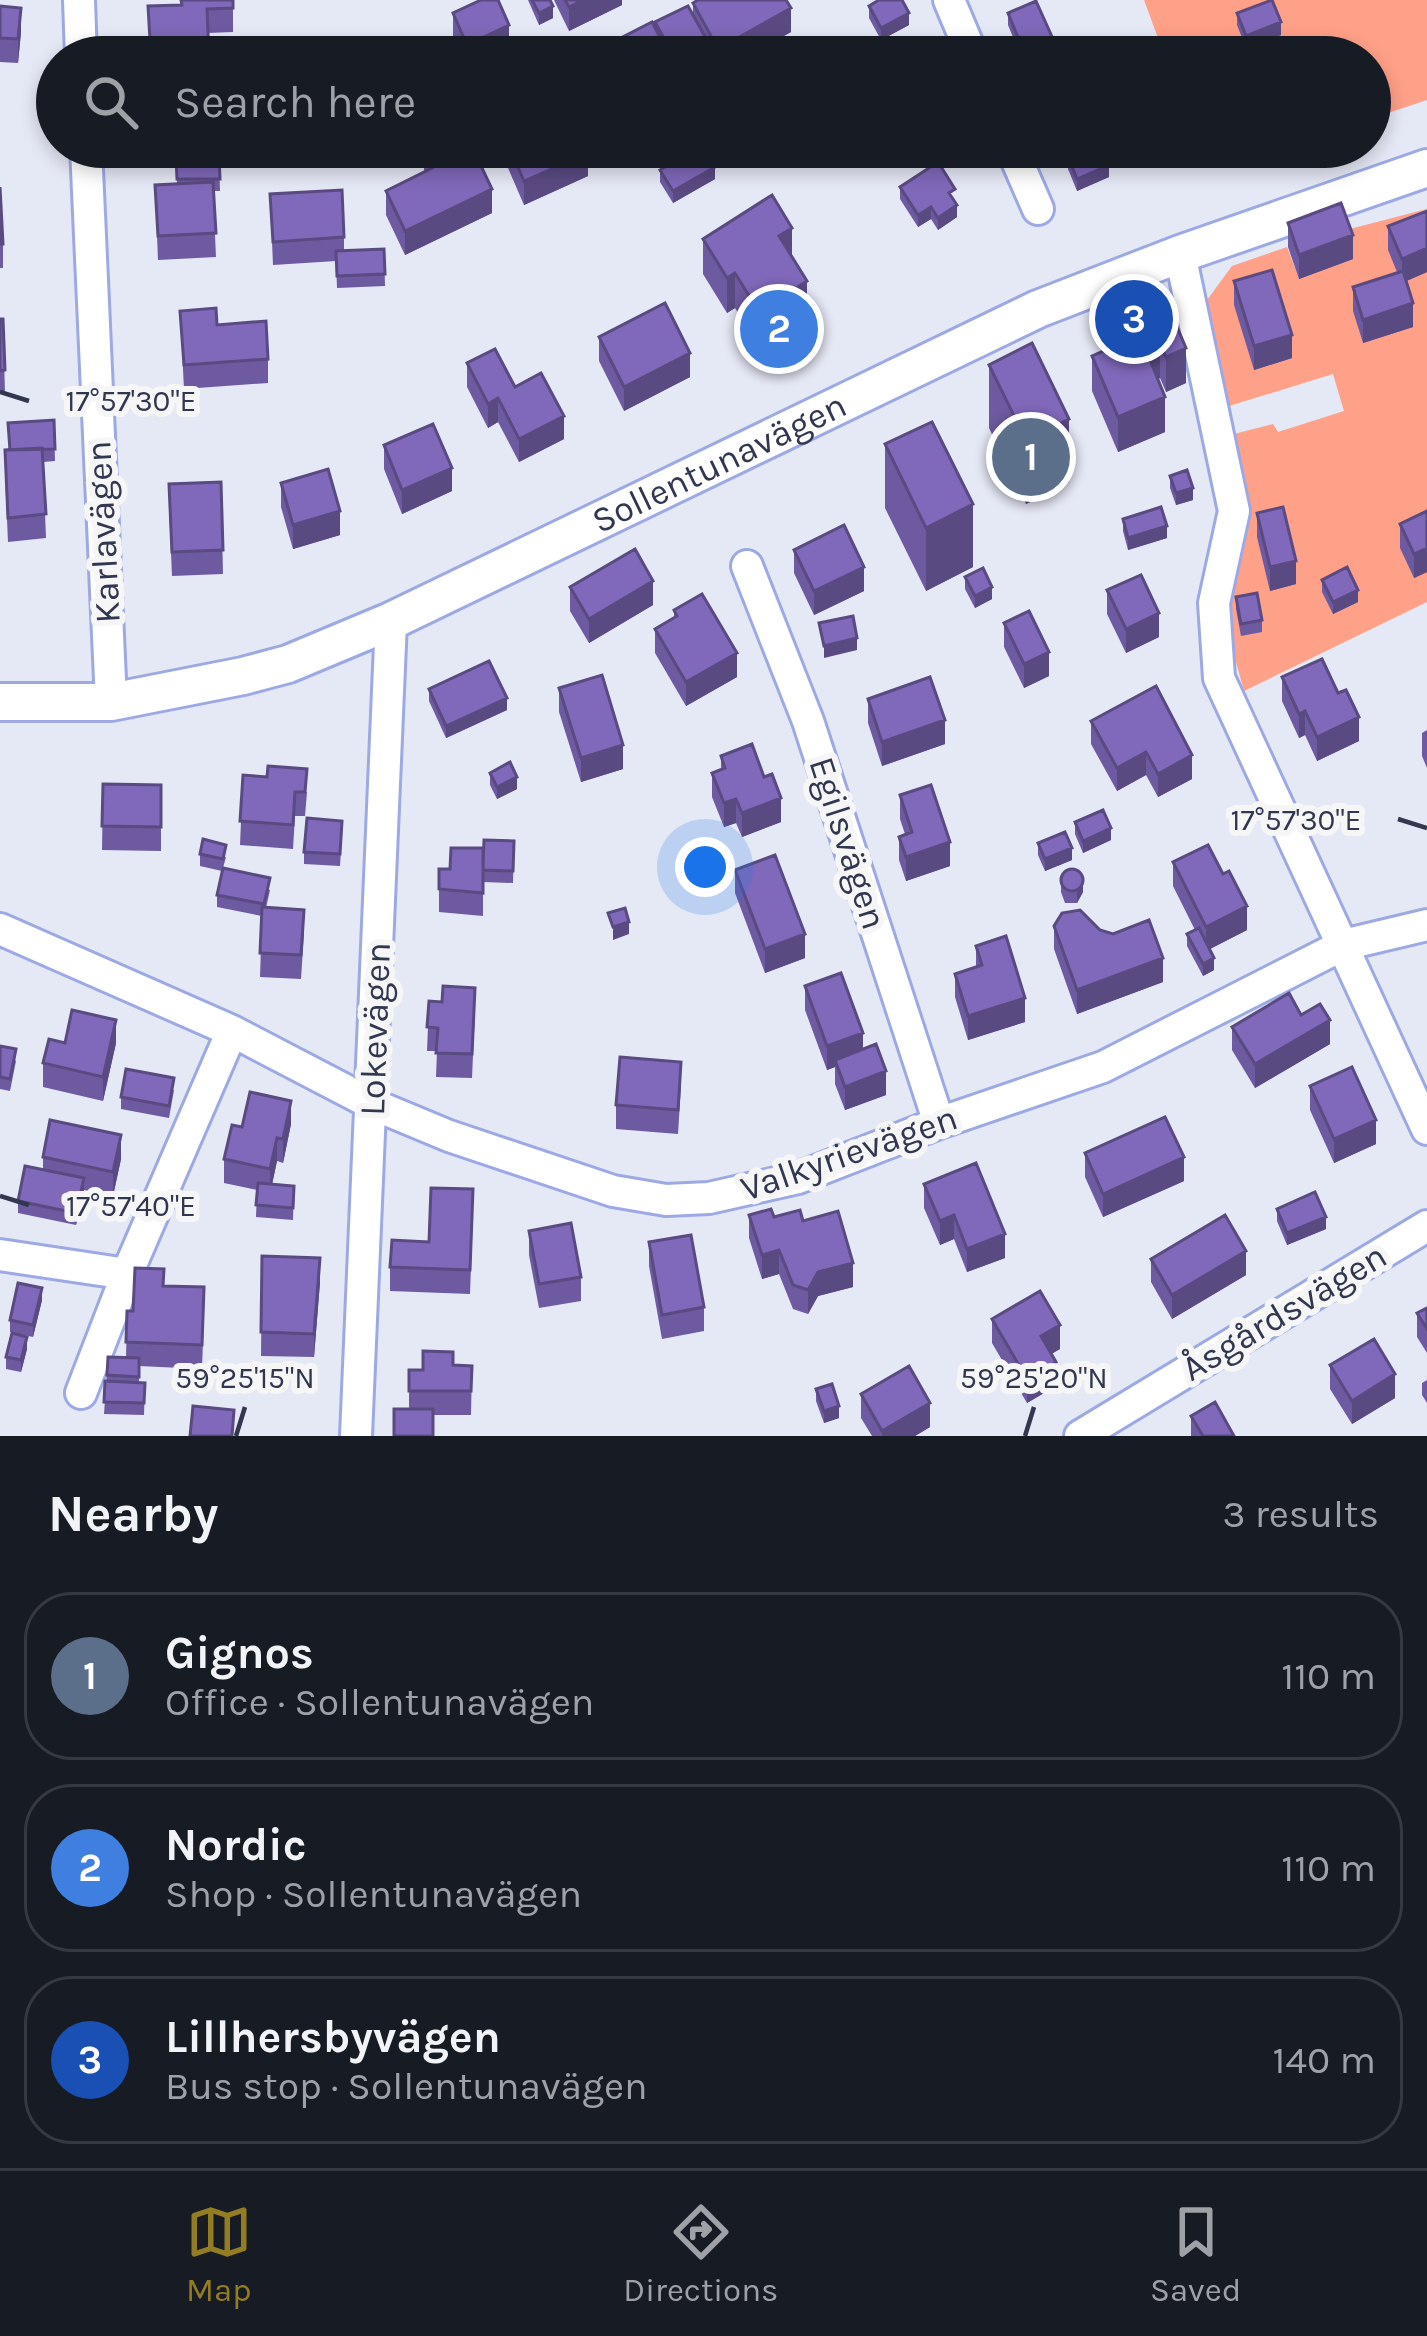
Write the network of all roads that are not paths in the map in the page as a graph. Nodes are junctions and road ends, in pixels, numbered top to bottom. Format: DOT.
graph roads {
  1 [pos="79,0"];
  2 [pos="949,0"];
  3 [pos="80,36"];
  4 [pos="964,36"];
  5 [pos="87,168"];
  6 [pos="1020,168"];
  7 [pos="1427,168"];
  8 [pos="1038,209"];
  9 [pos="1180,254"];
  10 [pos="747,566"];
  11 [pos="391,621"];
  12 [pos="0,702"];
  13 [pos="111,702"];
  14 [pos="1427,925"];
  15 [pos="0,929"];
  16 [pos="1343,945"];
  17 [pos="232,1031"];
  18 [pos="372,1104"];
  19 [pos="939,1123"];
  20 [pos="1427,1129"];
  21 [pos="1427,1226"];
  22 [pos="0,1255"];
  23 [pos="127,1274"];
  24 [pos="81,1393"];
  25 [pos="356,1436"];
  26 [pos="1080,1436"];
  1 -- 3 [label="street"];
  2 -- 4 [label="street"];
  5 -- 13 [label="street, Karlavägen"];
  6 -- 8 [label="street"];
  7 -- 9 [label="street, Sollentunavägen"];
  9 -- 11 [label="street, Sollentunavägen"];
  9 -- 16 [label="street"];
  10 -- 19 [label="street, Egilsvägen"];
  11 -- 13 [label="street, Sollentunavägen"];
  11 -- 18 [label="street, Lokevägen"];
  12 -- 13 [label="street, Sollentunavägen"];
  14 -- 16 [label="street, Valkyrievägen"];
  15 -- 17 [label="street, Valkyrievägen"];
  16 -- 19 [label="street, Valkyrievägen"];
  16 -- 20 [label="street"];
  17 -- 18 [label="street, Valkyrievägen"];
  17 -- 23 [label="street"];
  18 -- 19 [label="street, Valkyrievägen"];
  18 -- 25 [label="street, Lokevägen"];
  21 -- 26 [label="street, Åsgårdsvägen"];
  22 -- 23 [label="street"];
  23 -- 24 [label="street"];
}
